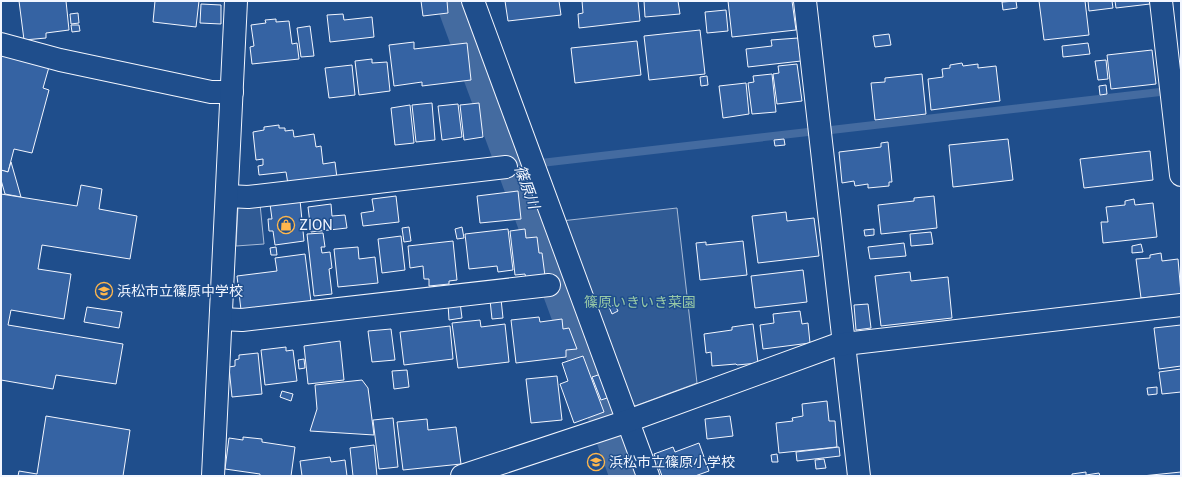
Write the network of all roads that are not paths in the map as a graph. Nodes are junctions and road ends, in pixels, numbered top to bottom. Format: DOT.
graph roads {
  1 [pos="236,1"];
  2 [pos="473,1"];
  3 [pos="805,1"];
  4 [pos="1161,1"];
  5 [pos="1,44"];
  6 [pos="232,92"];
  7 [pos="506,167"];
  8 [pos="1181,175"];
  9 [pos="227,196"];
  10 [pos="549,285"];
  11 [pos="1181,305"];
  12 [pos="221,319"];
  13 [pos="844,344"];
  14 [pos="619,424"];
  15 [pos="213,476"];
  16 [pos="462,476"];
  17 [pos="648,476"];
  18 [pos="859,476"];
  1 -- 6 [label="street"];
  2 -- 14 [label="street"];
  3 -- 13 [label="street"];
  4 -- 8 [label="street"];
  5 -- 6 [label="street"];
  6 -- 9 [label="street"];
  7 -- 9 [label="street"];
  9 -- 12 [label="street"];
  10 -- 12 [label="street"];
  11 -- 13 [label="street"];
  12 -- 15 [label="street"];
  13 -- 14 [label="street"];
  13 -- 18 [label="street"];
  14 -- 16 [label="street"];
  14 -- 17 [label="street"];
}
